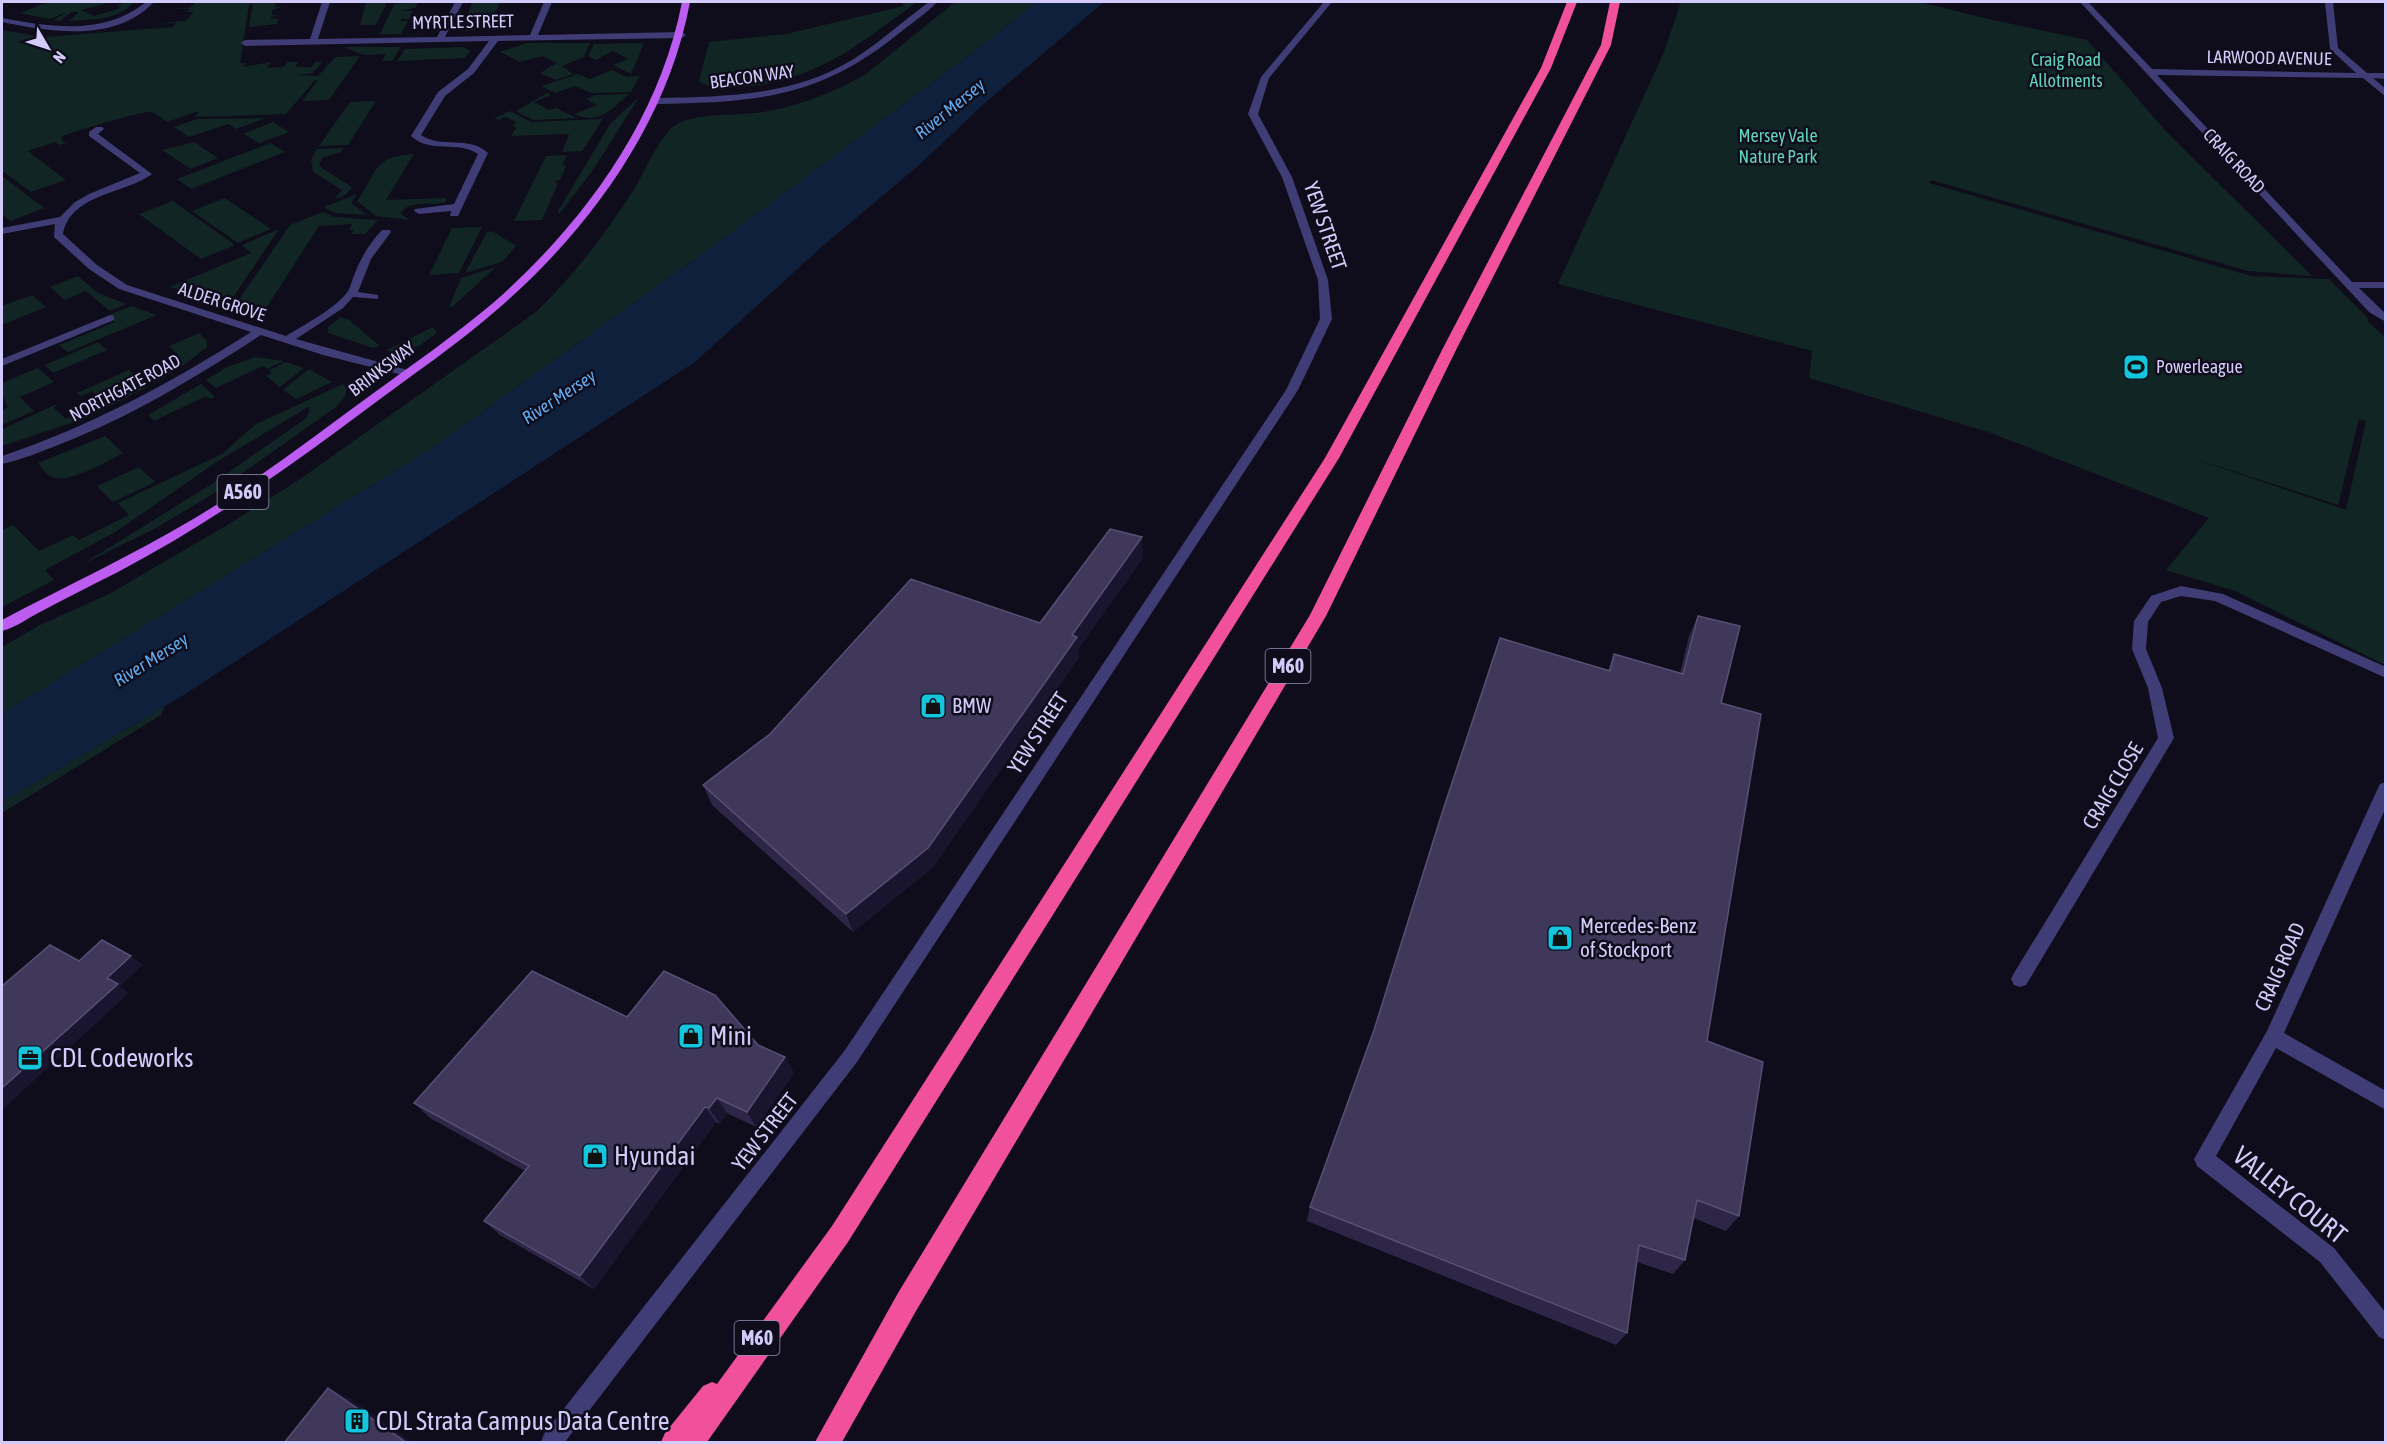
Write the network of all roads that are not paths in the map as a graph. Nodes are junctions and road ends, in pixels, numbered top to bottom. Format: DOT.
graph roads {
  1 [pos="150,2"];
  2 [pos="326,2"];
  3 [pos="459,2"];
  4 [pos="548,2"];
  5 [pos="686,2"];
  6 [pos="933,2"];
  7 [pos="1328,2"];
  8 [pos="1572,2"];
  9 [pos="1615,2"];
  10 [pos="2084,2"];
  11 [pos="2329,2"];
  12 [pos="2,20"];
  13 [pos="682,35"];
  14 [pos="533,37"];
  15 [pos="496,38"];
  16 [pos="440,39"];
  17 [pos="313,42"];
  18 [pos="245,43"];
  19 [pos="2152,72"];
  20 [pos="2367,76"];
  21 [pos="2385,76"];
  22 [pos="2385,94"];
  23 [pos="657,101"];
  24 [pos="78,136"];
  25 [pos="419,211"];
  26 [pos="62,220"];
  27 [pos="2,231"];
  28 [pos="386,232"];
  29 [pos="2350,285"];
  30 [pos="2385,285"];
  31 [pos="352,294"];
  32 [pos="374,297"];
  33 [pos="110,318"];
  34 [pos="2385,319"];
  35 [pos="259,332"];
  36 [pos="286,340"];
  37 [pos="2,363"];
  38 [pos="407,373"];
  39 [pos="2,460"];
  40 [pos="2,626"];
  41 [pos="2385,673"];
  42 [pos="2385,788"];
  43 [pos="2020,979"];
  44 [pos="2273,1037"];
  45 [pos="2385,1101"];
  46 [pos="2204,1159"];
  47 [pos="840,1234"];
  48 [pos="907,1302"];
  49 [pos="2385,1330"];
  50 [pos="552,1443"];
  51 [pos="674,1443"];
  52 [pos="692,1443"];
  53 [pos="814,1443"];
  54 [pos="828,1443"];
  1 -- 12 [label="street"];
  2 -- 17 [label="street"];
  3 -- 16 [label="street"];
  4 -- 14 [label="street"];
  5 -- 13 [label="main road, A560"];
  6 -- 23 [label="street, BEACON WAY"];
  7 -- 50 [label="street, YEW STREET"];
  8 -- 47 [label="highway, M60"];
  9 -- 48 [label="highway, M60"];
  10 -- 19 [label="street, CRAIG ROAD"];
  11 -- 20 [label="street"];
  13 -- 14 [label="street, MYRTLE STREET"];
  13 -- 23 [label="main road, BRINKSWAY / A560"];
  14 -- 15 [label="street, MYRTLE STREET"];
  15 -- 16 [label="street, MYRTLE STREET"];
  15 -- 25 [label="street"];
  16 -- 17 [label="street, MYRTLE STREET"];
  17 -- 18 [label="street, MYRTLE STREET"];
  19 -- 20 [label="street, LARWOOD AVENUE"];
  19 -- 29 [label="street, CRAIG ROAD"];
  20 -- 21 [label="street, LARWOOD AVENUE"];
  20 -- 22 [label="street"];
  23 -- 38 [label="main road, BRINKSWAY / A560"];
  24 -- 26 [label="street"];
  26 -- 27 [label="street"];
  26 -- 35 [label="street, ALDER GROVE"];
  28 -- 31 [label="street"];
  29 -- 30 [label="street"];
  29 -- 34 [label="street, CRAIG ROAD"];
  31 -- 32 [label="street"];
  31 -- 36 [label="street"];
  33 -- 37 [label="street"];
  35 -- 36 [label="street, ALDER GROVE"];
  35 -- 39 [label="street, NORTHGATE ROAD"];
  36 -- 38 [label="street, ALDER GROVE"];
  38 -- 40 [label="main road, BRINKSWAY / A560"];
  41 -- 43 [label="street, CRAIG CLOSE"];
  42 -- 44 [label="street, CRAIG ROAD"];
  44 -- 45 [label="street"];
  44 -- 46 [label="street, CRAIG ROAD"];
  46 -- 49 [label="street, VALLEY COURT"];
  47 -- 51 [label="highway, M60"];
  47 -- 52 [label="highway, M60"];
  48 -- 53 [label="highway, M60"];
  48 -- 54 [label="highway, M60"];
}
